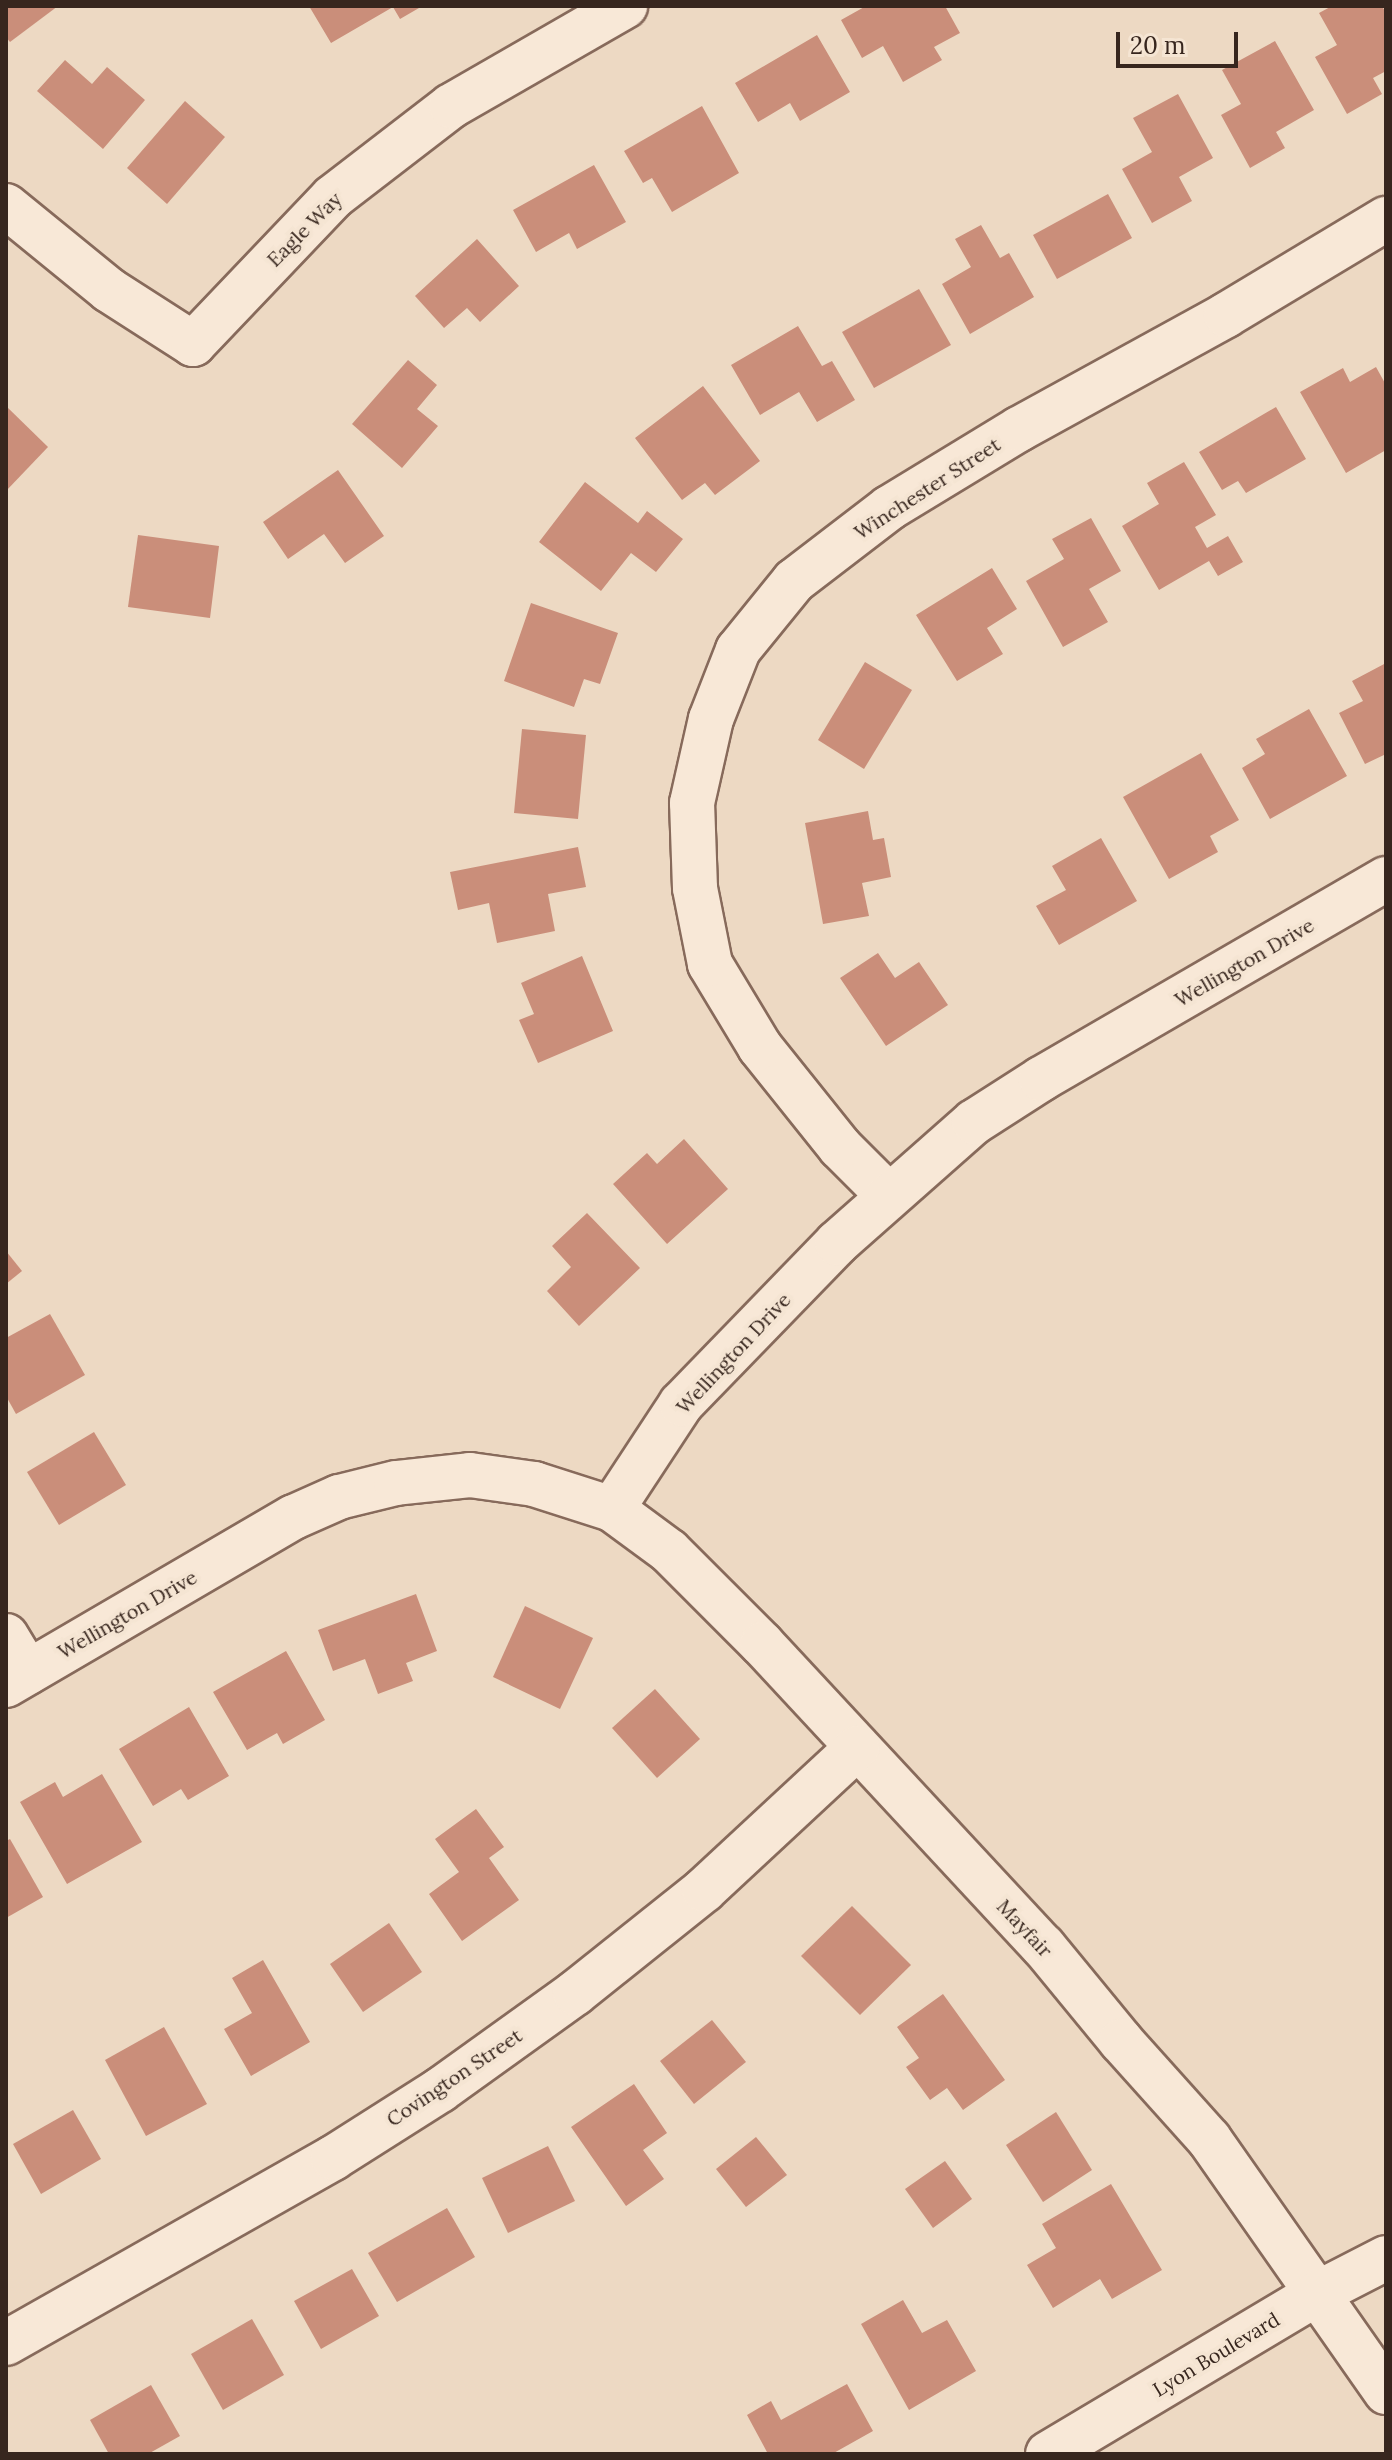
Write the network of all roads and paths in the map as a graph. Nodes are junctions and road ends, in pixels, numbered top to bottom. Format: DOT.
graph roads {
  1 [pos="625,6"];
  2 [pos="580,17"];
  3 [pos="6,206"];
  4 [pos="1386,219"];
  5 [pos="1386,879"];
  6 [pos="889,1196"];
  7 [pos="612,1509"];
  8 [pos="13,1665"];
  9 [pos="857,1748"];
  10 [pos="1386,2258"];
  11 [pos="1318,2293"];
  12 [pos="6,2343"];
  13 [pos="1386,2392"];
  14 [pos="1048,2454"];
  1 -- 2 [label="street, Eagle Way"];
  2 -- 3 [label="street, Eagle Way"];
  4 -- 6 [label="street, Winchester Street"];
  5 -- 6 [label="street, Wellington Drive"];
  6 -- 7 [label="street, Wellington Drive"];
  7 -- 8 [label="street, Wellington Drive"];
  7 -- 9 [label="street, Mayfair"];
  9 -- 11 [label="street, Mayfair"];
  9 -- 12 [label="street, Covington Street"];
  10 -- 11 [label="street, Lyon Boulevard"];
  11 -- 13 [label="street, Mayfair"];
  11 -- 14 [label="street, Lyon Boulevard"];
}
